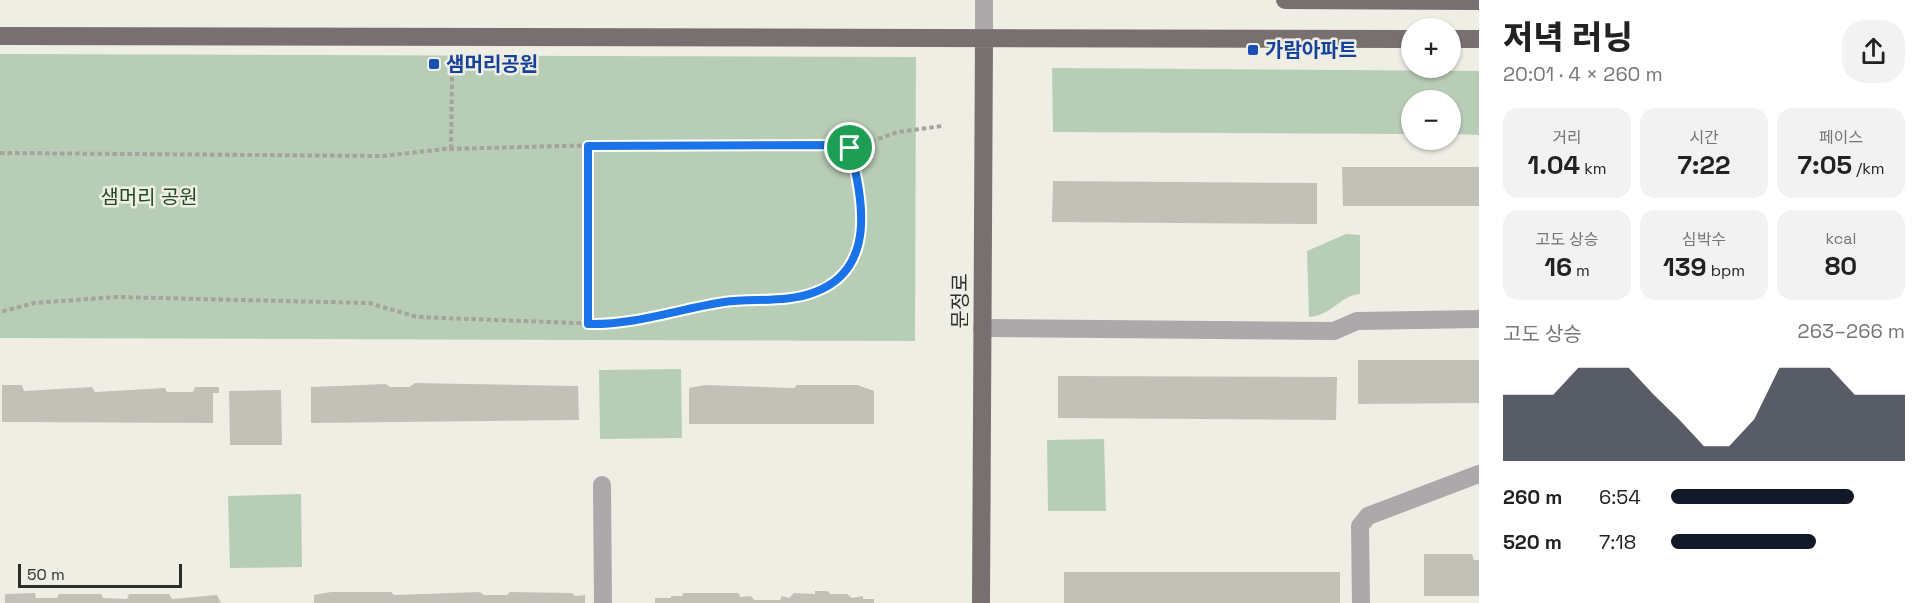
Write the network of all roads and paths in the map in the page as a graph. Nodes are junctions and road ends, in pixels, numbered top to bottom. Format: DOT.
graph roads {
  1 [pos="984,0"];
  2 [pos="1285,0"];
  3 [pos="1479,1"];
  4 [pos="0,36"];
  5 [pos="984,38"];
  6 [pos="1401,39"];
  7 [pos="1461,39"];
  8 [pos="1479,39"];
  9 [pos="452,76"];
  10 [pos="942,126"];
  11 [pos="588,146"];
  12 [pos="451,148"];
  13 [pos="850,148"];
  14 [pos="0,153"];
  15 [pos="0,312"];
  16 [pos="1479,319"];
  17 [pos="588,324"];
  18 [pos="982,328"];
  19 [pos="1479,474"];
  20 [pos="602,484"];
  21 [pos="603,603"];
  22 [pos="981,603"];
  23 [pos="1361,603"];
  1 -- 5 [label="street, 문정로"];
  2 -- 3 [label="main road"];
  4 -- 5 [label="main road"];
  5 -- 6 [label="main road"];
  5 -- 18 [label="main road, 문정로"];
  7 -- 8 [label="main road"];
  9 -- 12 [label="path"];
  10 -- 13 [label="path"];
  11 -- 12 [label="path"];
  11 -- 13 [label="path"];
  11 -- 17 [label="path"];
  12 -- 14 [label="path"];
  13 -- 17 [label="path"];
  15 -- 17 [label="path"];
  16 -- 18 [label="street"];
  18 -- 22 [label="main road, 문정로"];
  19 -- 23 [label="street"];
  20 -- 21 [label="street"];
}
